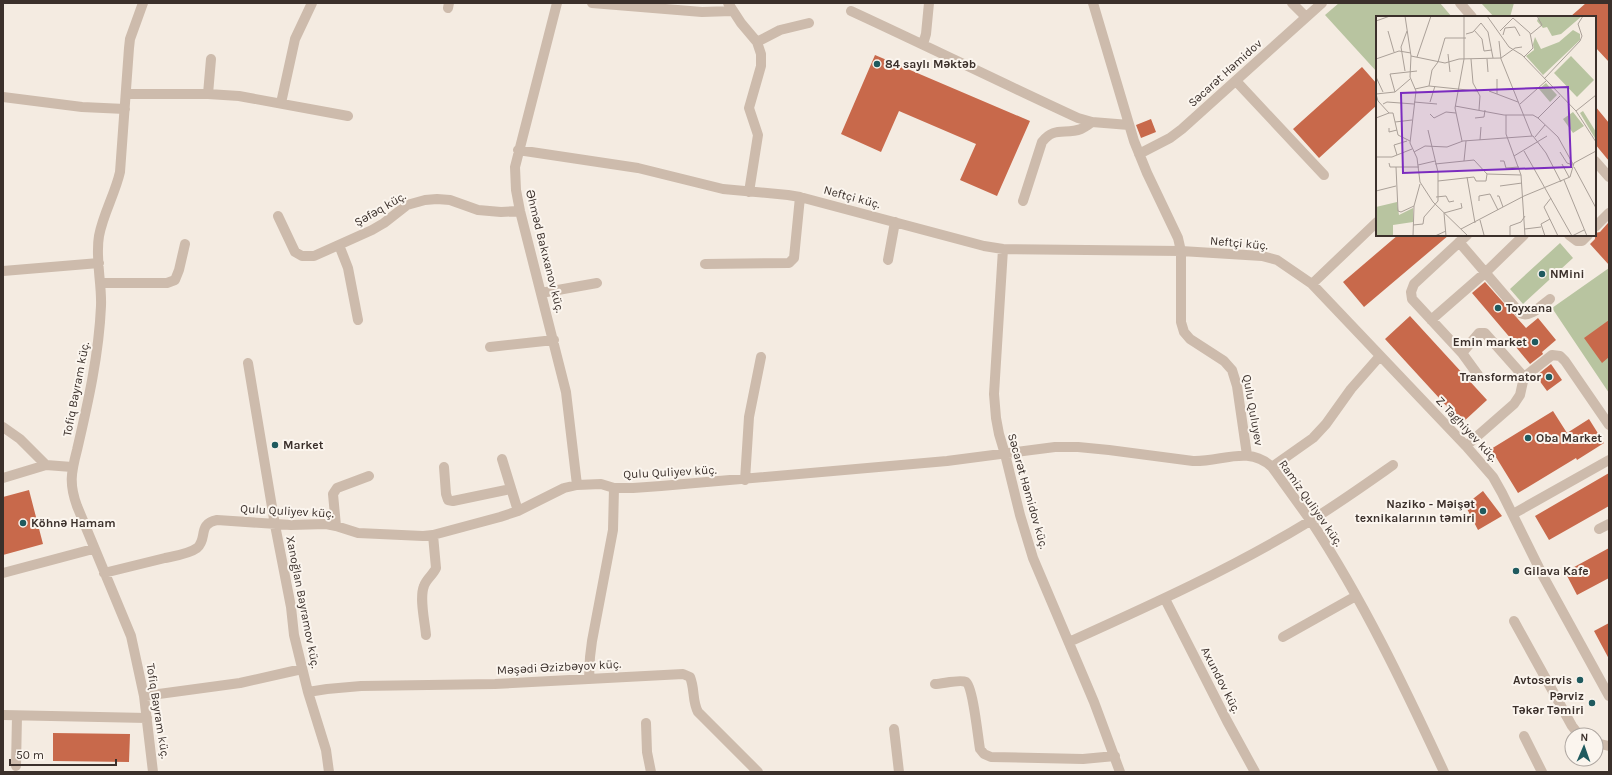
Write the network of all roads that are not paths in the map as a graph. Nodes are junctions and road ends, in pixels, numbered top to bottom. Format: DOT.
graph roads {
  1 [pos="143,3"];
  2 [pos="312,3"];
  3 [pos="557,3"];
  4 [pos="592,3"];
  5 [pos="928,3"];
  6 [pos="1093,3"];
  7 [pos="1292,3"];
  8 [pos="1322,3"];
  9 [pos="1460,3"];
  10 [pos="730,7"];
  11 [pos="851,11"];
  12 [pos="1471,16"];
  13 [pos="1306,17"];
  14 [pos="809,23"];
  15 [pos="757,42"];
  16 [pos="923,44"];
  17 [pos="211,59"];
  18 [pos="1236,81"];
  19 [pos="126,94"];
  20 [pos="208,94"];
  21 [pos="3,97"];
  22 [pos="281,103"];
  23 [pos="125,110"];
  24 [pos="348,116"];
  25 [pos="1092,122"];
  26 [pos="1129,125"];
  27 [pos="518,150"];
  28 [pos="1139,154"];
  29 [pos="1596,163"];
  30 [pos="1324,175"];
  31 [pos="1609,177"];
  32 [pos="749,192"];
  33 [pos="800,197"];
  34 [pos="1023,201"];
  35 [pos="520,211"];
  36 [pos="1609,213"];
  37 [pos="278,216"];
  38 [pos="895,222"];
  39 [pos="1376,223"];
  40 [pos="1596,226"];
  41 [pos="1466,236"];
  42 [pos="1523,236"];
  43 [pos="1570,236"];
  44 [pos="1587,236"];
  45 [pos="1459,242"];
  46 [pos="184,244"];
  47 [pos="340,245"];
  48 [pos="1004,249"];
  49 [pos="1181,251"];
  50 [pos="888,260"];
  51 [pos="99,263"];
  52 [pos="705,264"];
  53 [pos="3,271"];
  54 [pos="1486,272"];
  55 [pos="101,283"];
  56 [pos="597,283"];
  57 [pos="1312,284"];
  58 [pos="541,293"];
  59 [pos="1550,298"];
  60 [pos="358,320"];
  61 [pos="1431,320"];
  62 [pos="554,340"];
  63 [pos="490,346"];
  64 [pos="1462,354"];
  65 [pos="1380,356"];
  66 [pos="761,357"];
  67 [pos="248,363"];
  68 [pos="1478,375"];
  69 [pos="1524,377"];
  70 [pos="1609,426"];
  71 [pos="3,427"];
  72 [pos="1466,446"];
  73 [pos="1005,454"];
  74 [pos="1247,455"];
  75 [pos="502,459"];
  76 [pos="1609,460"];
  77 [pos="46,465"];
  78 [pos="1393,466"];
  79 [pos="72,467"];
  80 [pos="444,467"];
  81 [pos="1272,467"];
  82 [pos="369,476"];
  83 [pos="3,478"];
  84 [pos="745,480"];
  85 [pos="577,485"];
  86 [pos="614,488"];
  87 [pos="511,489"];
  88 [pos="518,511"];
  89 [pos="1513,514"];
  90 [pos="1310,521"];
  91 [pos="1609,524"];
  92 [pos="275,525"];
  93 [pos="336,526"];
  94 [pos="1599,529"];
  95 [pos="434,535"];
  96 [pos="93,549"];
  97 [pos="3,573"];
  98 [pos="104,573"];
  99 [pos="1356,596"];
  100 [pos="1165,599"];
  101 [pos="1514,621"];
  102 [pos="426,635"];
  103 [pos="1284,637"];
  104 [pos="1069,642"];
  105 [pos="302,669"];
  106 [pos="590,679"];
  107 [pos="935,684"];
  108 [pos="308,692"];
  109 [pos="1608,693"];
  110 [pos="144,696"];
  111 [pos="3,716"];
  112 [pos="17,716"];
  113 [pos="147,718"];
  114 [pos="646,723"];
  115 [pos="1573,727"];
  116 [pos="894,729"];
  117 [pos="1524,736"];
  118 [pos="1115,756"];
  119 [pos="16,766"];
  120 [pos="153,772"];
  121 [pos="329,772"];
  122 [pos="651,772"];
  123 [pos="758,772"];
  124 [pos="899,772"];
  125 [pos="1120,772"];
  126 [pos="1255,772"];
  127 [pos="1444,772"];
  128 [pos="1542,772"];
  1 -- 19 [label="street, Tofiq Bayram küç."];
  2 -- 22 [label="street"];
  3 -- 27 [label="street, Əhməd Bakıxanov küç."];
  4 -- 10 [label="street"];
  5 -- 16 [label="street"];
  6 -- 26 [label="street"];
  7 -- 13 [label="street"];
  8 -- 13 [label="street, Səcarət Həmidov"];
  9 -- 12 [label="street"];
  10 -- 15 [label="street"];
  11 -- 16 [label="street"];
  13 -- 18 [label="street, Səcarət Həmidov"];
  14 -- 15 [label="street"];
  15 -- 32 [label="street"];
  16 -- 25 [label="street"];
  17 -- 20 [label="street"];
  18 -- 28 [label="street, Səcarət Həmidov"];
  18 -- 30 [label="street"];
  19 -- 20 [label="street"];
  19 -- 23 [label="street, Tofiq Bayram küç."];
  20 -- 22 [label="street"];
  21 -- 23 [label="street"];
  22 -- 24 [label="street"];
  23 -- 51 [label="street, Tofiq Bayram küç."];
  25 -- 26 [label="street"];
  25 -- 34 [label="street"];
  26 -- 28 [label="street"];
  27 -- 32 [label="street, Neftçi küç."];
  27 -- 35 [label="street, Əhməd Bakıxanov küç."];
  28 -- 49 [label="street"];
  29 -- 31 [label="street"];
  32 -- 33 [label="street, Neftçi küç."];
  33 -- 38 [label="street, Neftçi küç."];
  33 -- 52 [label="street"];
  35 -- 47 [label="street, Şəfəq küç."];
  35 -- 58 [label="street, Əhməd Bakıxanov küç."];
  36 -- 40 [label="street"];
  37 -- 47 [label="street, Şəfəq küç."];
  38 -- 48 [label="street, Neftçi küç."];
  38 -- 50 [label="street"];
  39 -- 57 [label="street"];
  41 -- 45 [label="street"];
  42 -- 54 [label="street"];
  43 -- 44 [label="street"];
  45 -- 54 [label="street"];
  45 -- 61 [label="street"];
  46 -- 55 [label="street"];
  47 -- 60 [label="street"];
  48 -- 49 [label="street, Neftçi küç."];
  48 -- 73 [label="street, Səcarət Həmidov küç."];
  49 -- 57 [label="street, Neftçi küç."];
  49 -- 74 [label="street, Qulu Quluyev"];
  51 -- 53 [label="street"];
  51 -- 55 [label="street, Tofiq Bayram küç."];
  54 -- 59 [label="street"];
  54 -- 61 [label="street"];
  55 -- 79 [label="street, Tofiq Bayram küç."];
  56 -- 58 [label="street"];
  57 -- 65 [label="street, Z. Taghiyev küç."];
  58 -- 62 [label="street, Əhməd Bakıxanov küç."];
  61 -- 64 [label="street"];
  62 -- 63 [label="street"];
  62 -- 85 [label="street, Əhməd Bakıxanov küç."];
  64 -- 68 [label="street"];
  64 -- 69 [label="street"];
  65 -- 72 [label="street, Z. Taghiyev küç."];
  65 -- 81 [label="street"];
  66 -- 84 [label="street"];
  67 -- 92 [label="street, Xanoğlan Bayramov küç."];
  69 -- 70 [label="street"];
  69 -- 72 [label="street"];
  71 -- 77 [label="street"];
  72 -- 89 [label="street, Z. Taghiyev küç."];
  73 -- 74 [label="street, Ramiz Quliyev küç."];
  73 -- 84 [label="street, Qulu Quliyev küç."];
  73 -- 104 [label="street, Səcarət Həmidov küç."];
  74 -- 81 [label="street, Ramiz Quliyev küç."];
  75 -- 87 [label="street"];
  76 -- 89 [label="street"];
  77 -- 79 [label="street"];
  77 -- 83 [label="street"];
  78 -- 90 [label="street"];
  79 -- 96 [label="street, Tofiq Bayram küç."];
  80 -- 87 [label="street"];
  81 -- 90 [label="street, Ramiz Quliyev küç."];
  82 -- 93 [label="street"];
  84 -- 86 [label="street, Qulu Quliyev küç."];
  85 -- 86 [label="street, Qulu Quliyev küç."];
  85 -- 88 [label="street, Qulu Quliyev küç."];
  86 -- 106 [label="street"];
  87 -- 88 [label="street"];
  88 -- 95 [label="street, Qulu Quliyev küç."];
  89 -- 109 [label="street, Z. Taghiyev küç."];
  90 -- 99 [label="street, Ramiz Quliyev küç."];
  90 -- 100 [label="street"];
  91 -- 94 [label="street"];
  92 -- 93 [label="street, Qulu Quliyev küç."];
  92 -- 98 [label="street, Qulu Quliyev küç."];
  92 -- 105 [label="street, Xanoğlan Bayramov küç."];
  93 -- 95 [label="street, Qulu Quliyev küç."];
  95 -- 102 [label="street"];
  96 -- 97 [label="street"];
  96 -- 98 [label="street, Tofiq Bayram küç."];
  98 -- 110 [label="street, Tofiq Bayram küç."];
  99 -- 103 [label="street"];
  99 -- 127 [label="street, Ramiz Quliyev küç."];
  100 -- 104 [label="street"];
  100 -- 126 [label="street, Axundov küç."];
  101 -- 115 [label="street"];
  104 -- 118 [label="street, Səcarət Həmidov küç."];
  105 -- 108 [label="street, Xanoğlan Bayramov küç."];
  105 -- 110 [label="street"];
  106 -- 108 [label="street, Məşədi Əzizbəyov küç."];
  106 -- 123 [label="street, Məşədi Əzizbəyov küç."];
  107 -- 118 [label="street"];
  108 -- 121 [label="street, Xanoğlan Bayramov küç."];
  110 -- 113 [label="street, Tofiq Bayram küç."];
  111 -- 112 [label="street"];
  112 -- 113 [label="street"];
  112 -- 119 [label="street"];
  113 -- 120 [label="street, Tofiq Bayram küç."];
  114 -- 122 [label="street"];
  116 -- 124 [label="street"];
  117 -- 128 [label="street"];
  118 -- 125 [label="street, Səcarət Həmidov küç."];
}
